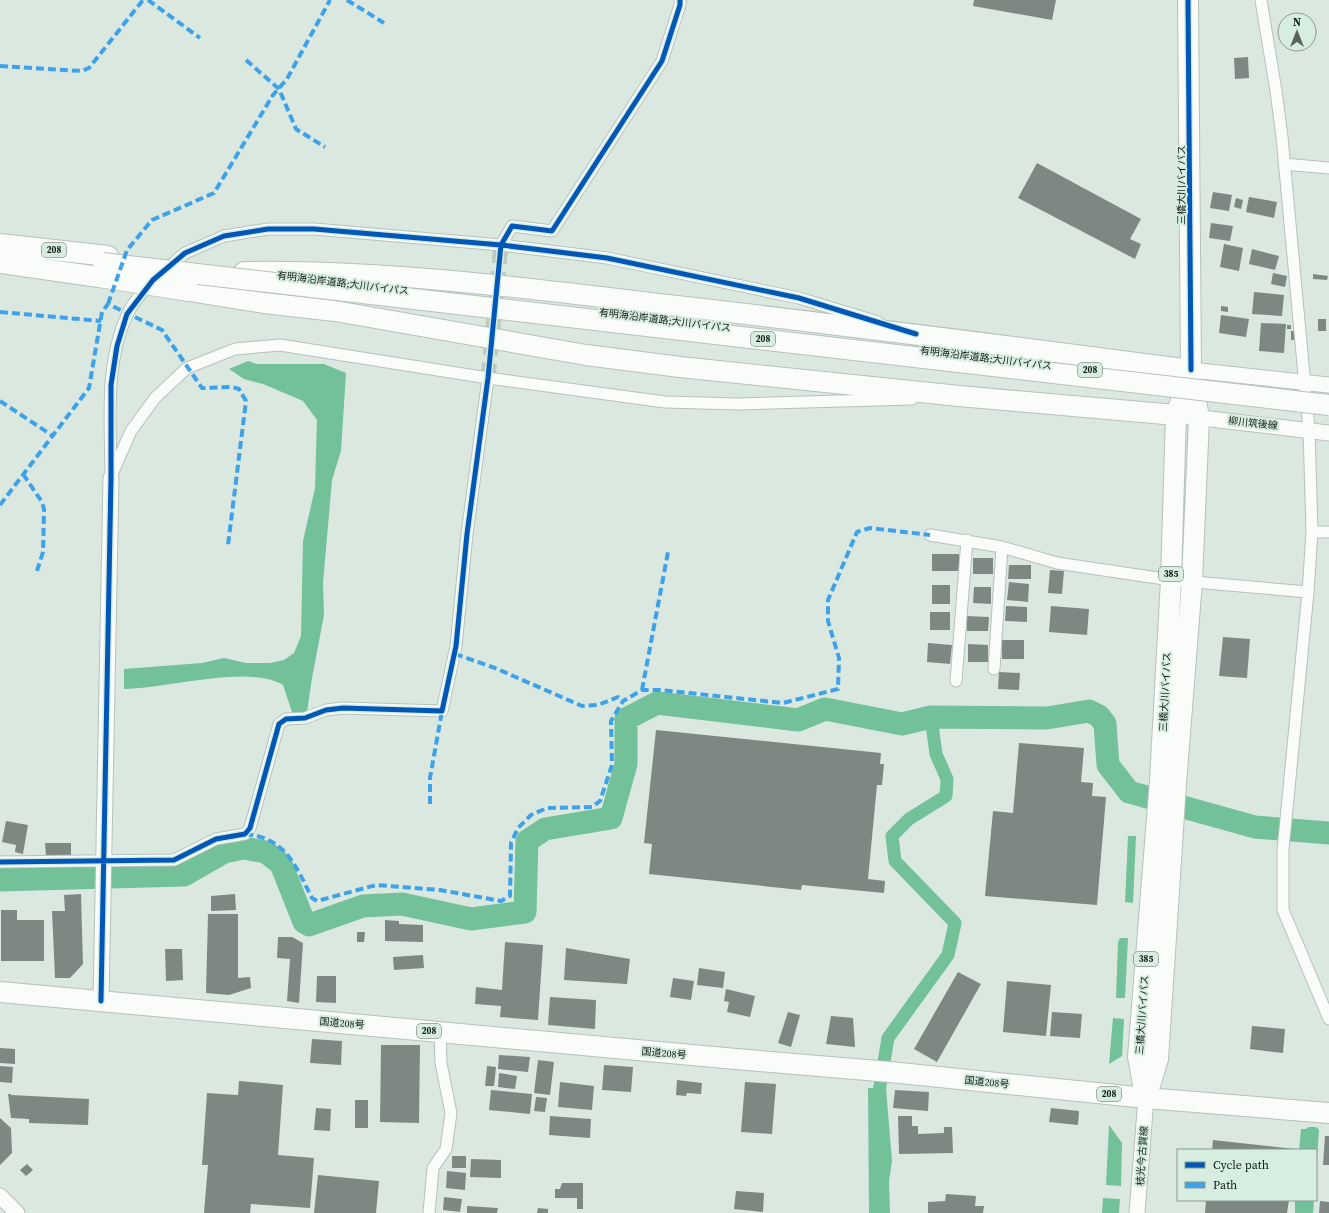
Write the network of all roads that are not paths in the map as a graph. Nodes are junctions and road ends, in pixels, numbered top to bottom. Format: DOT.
graph roads {
  1 [pos="680,0"];
  2 [pos="1188,0"];
  3 [pos="1261,0"];
  4 [pos="1284,164"];
  5 [pos="1329,168"];
  6 [pos="0,244"];
  7 [pos="501,245"];
  8 [pos="0,251"];
  9 [pos="0,263"];
  10 [pos="104,265"];
  11 [pos="244,272"];
  12 [pos="916,334"];
  13 [pos="1191,370"];
  14 [pos="488,378"];
  15 [pos="1304,383"];
  16 [pos="1329,385"];
  17 [pos="959,396"];
  18 [pos="1329,398"];
  19 [pos="1329,405"];
  20 [pos="1176,415"];
  21 [pos="1199,418"];
  22 [pos="1309,429"];
  23 [pos="1329,433"];
  24 [pos="111,478"];
  25 [pos="1312,532"];
  26 [pos="1329,532"];
  27 [pos="930,535"];
  28 [pos="967,540"];
  29 [pos="1002,547"];
  30 [pos="1171,580"];
  31 [pos="1192,581"];
  32 [pos="1308,592"];
  33 [pos="994,669"];
  34 [pos="956,681"];
  35 [pos="1168,782"];
  36 [pos="104,861"];
  37 [pos="0,862"];
  38 [pos="0,992"];
  39 [pos="101,1001"];
  40 [pos="1329,1019"];
  41 [pos="440,1032"];
  42 [pos="1146,1098"];
  43 [pos="1329,1113"];
  44 [pos="0,1196"];
  45 [pos="17,1213"];
  46 [pos="429,1213"];
  47 [pos="1137,1213"];
  1 -- 7 [label="street"];
  2 -- 13 [label="highway, 三橋大川バイパス / 385"];
  3 -- 4 [label="street"];
  4 -- 5 [label="street"];
  4 -- 15 [label="street"];
  6 -- 10 [label="highway, 有明海沿岸道路;大川バイパス / 208"];
  7 -- 12 [label="street"];
  7 -- 24 [label="street"];
  8 -- 10 [label="highway, 有明海沿岸道路;大川バイパス / 208"];
  9 -- 10 [label="highway"];
  10 -- 11 [label="highway, 有明海沿岸道路;大川バイパス / 208"];
  10 -- 17 [label="highway, bridge"];
  10 -- 19 [label="highway, 有明海沿岸道路;大川バイパス / 208, bridge"];
  11 -- 12 [label="highway"];
  11 -- 18 [label="highway, 有明海沿岸道路;大川バイパス / 208"];
  12 -- 13 [label="highway"];
  13 -- 15 [label="street"];
  13 -- 20 [label="highway, 三橋大川バイパス / 385"];
  13 -- 21 [label="highway, 三橋大川バイパス / 385"];
  14 -- 17 [label="street"];
  14 -- 24 [label="street"];
  14 -- 36 [label="street"];
  15 -- 16 [label="street"];
  15 -- 22 [label="street"];
  17 -- 20 [label="highway"];
  20 -- 21 [label="street, 柳川筑後線"];
  20 -- 30 [label="highway, 三橋大川バイパス / 385"];
  21 -- 22 [label="street, 柳川筑後線"];
  21 -- 31 [label="highway, 三橋大川バイパス / 385"];
  22 -- 23 [label="street, 柳川筑後線"];
  22 -- 25 [label="street"];
  24 -- 36 [label="street"];
  25 -- 26 [label="street"];
  25 -- 32 [label="street"];
  27 -- 28 [label="street"];
  28 -- 29 [label="street"];
  28 -- 34 [label="street"];
  29 -- 30 [label="street"];
  29 -- 33 [label="street"];
  30 -- 31 [label="street"];
  30 -- 35 [label="highway, 三橋大川バイパス / 385"];
  31 -- 32 [label="street"];
  31 -- 35 [label="highway, 三橋大川バイパス / 385"];
  32 -- 40 [label="street"];
  35 -- 42 [label="highway, 三橋大川バイパス / 385"];
  36 -- 37 [label="street"];
  36 -- 39 [label="street"];
  38 -- 39 [label="highway, 国道208号 / 208"];
  39 -- 41 [label="highway, 国道208号 / 208"];
  41 -- 42 [label="highway, 国道208号 / 208"];
  41 -- 46 [label="street"];
  42 -- 43 [label="highway, 国道208号 / 208"];
  42 -- 47 [label="street, 枝光今古賀線"];
  44 -- 45 [label="street"];
}
